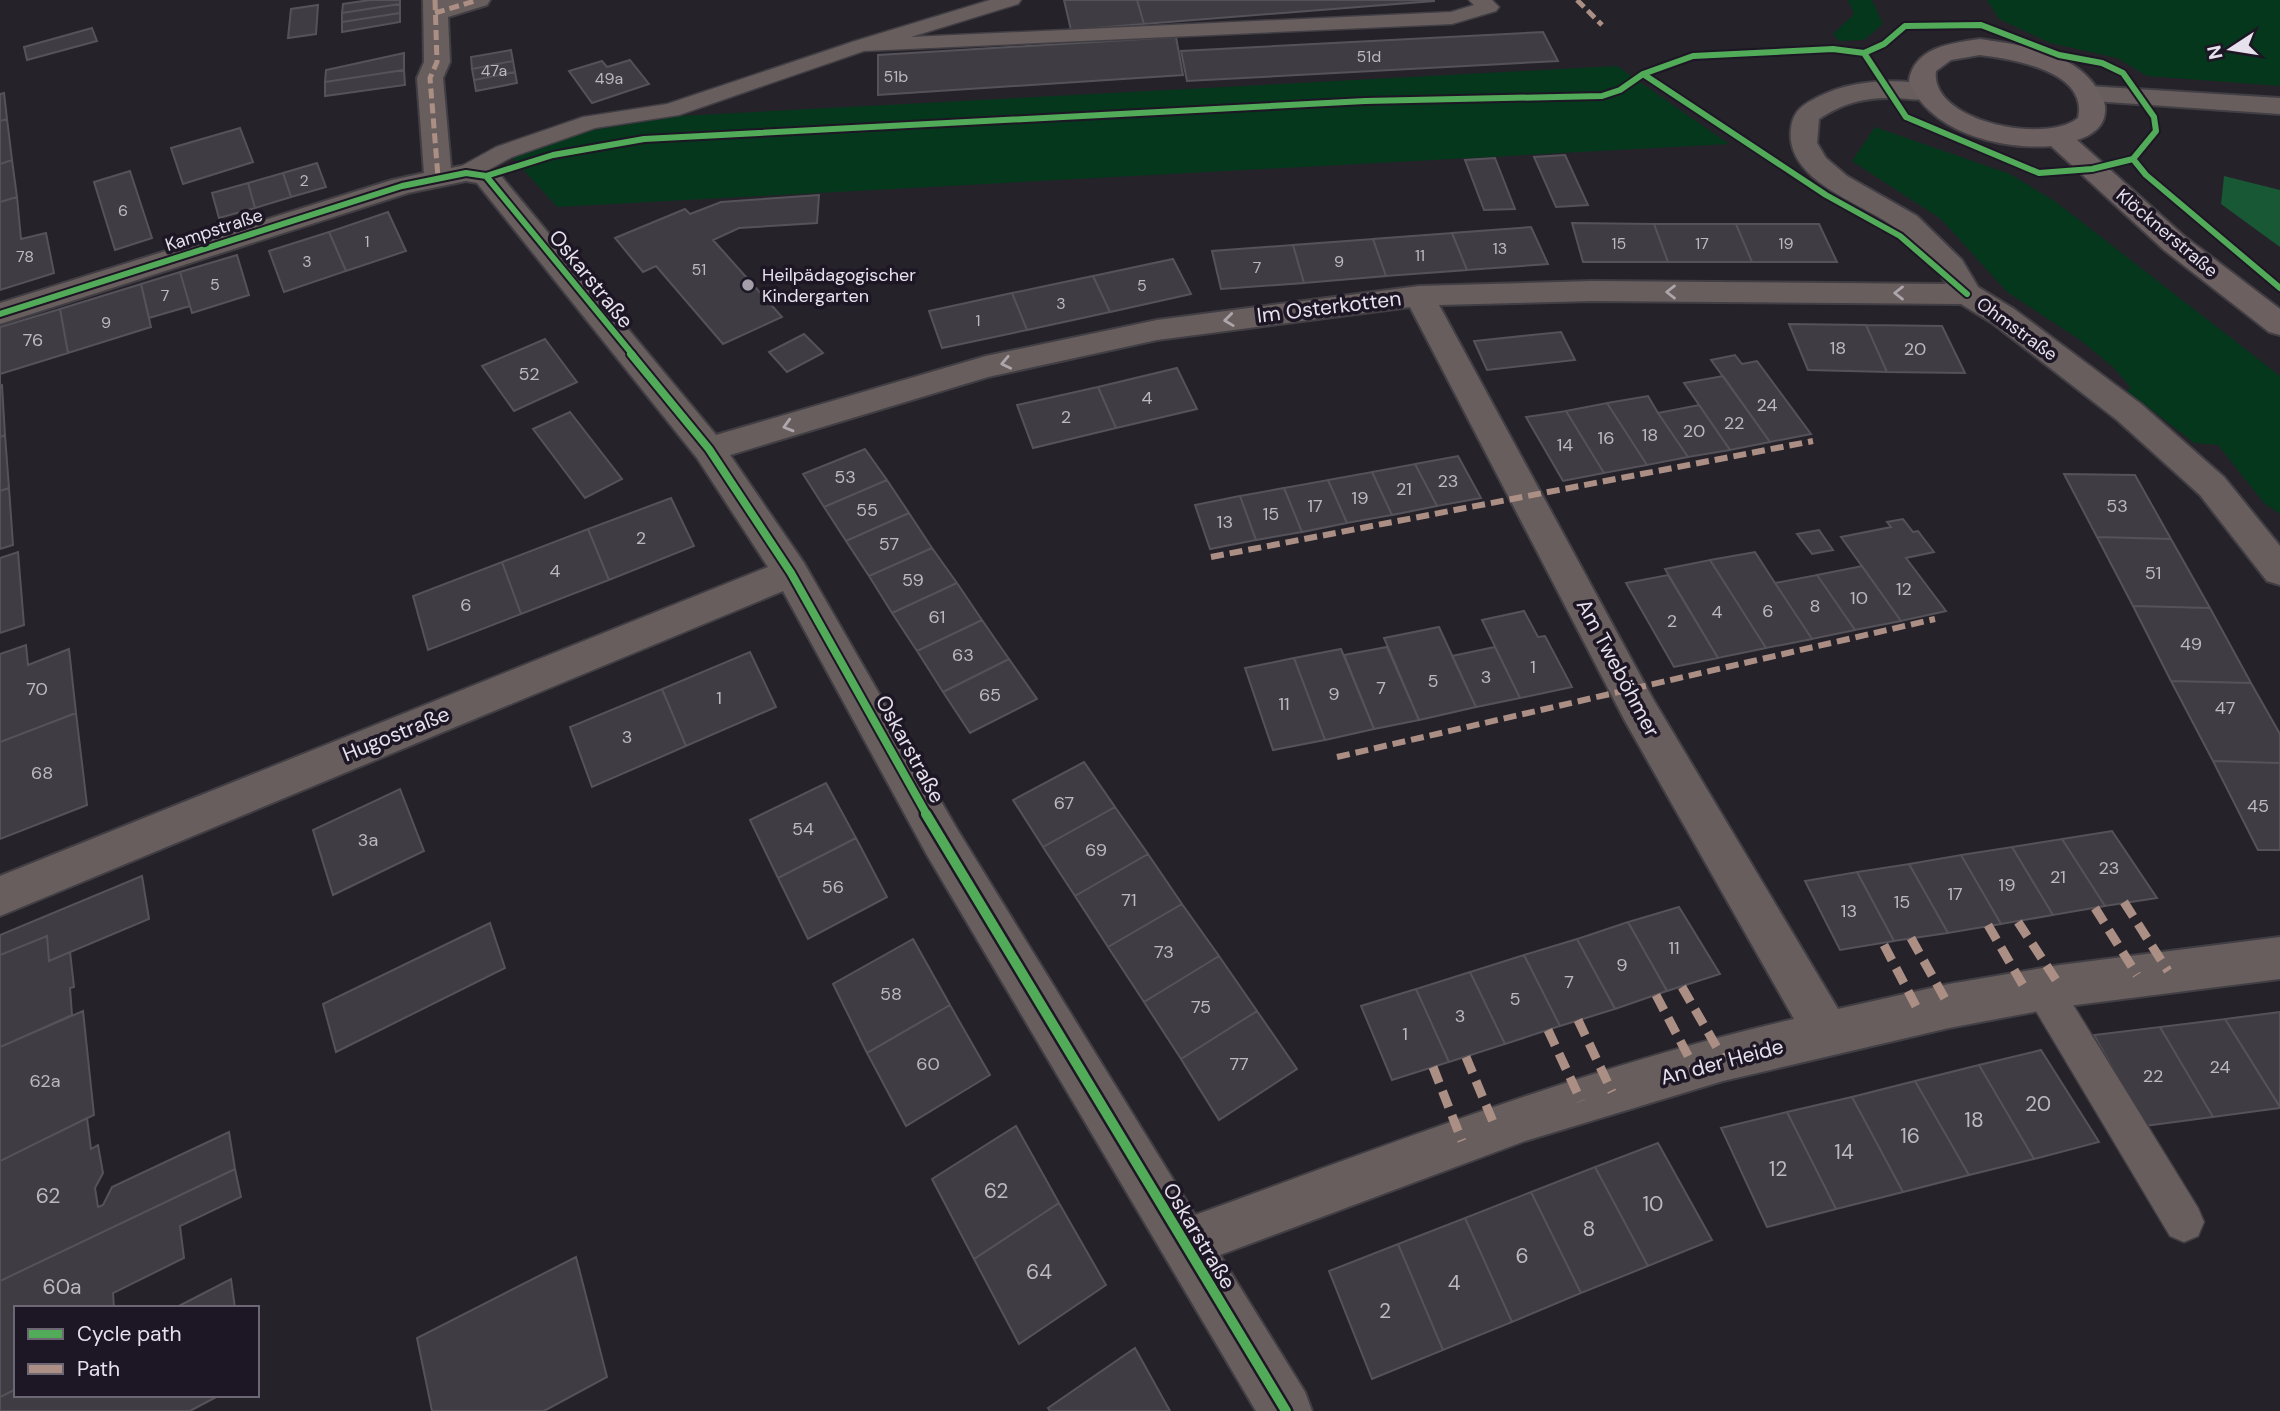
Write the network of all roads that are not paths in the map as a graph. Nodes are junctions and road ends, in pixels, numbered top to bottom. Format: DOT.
graph roads {
  1 [pos="478,0"];
  2 [pos="1011,0"];
  3 [pos="1479,0"];
  4 [pos="435,6"];
  5 [pos="862,45"];
  6 [pos="1926,92"];
  7 [pos="2088,94"];
  8 [pos="2280,106"];
  9 [pos="2057,137"];
  10 [pos="452,175"];
  11 [pos="1967,294"];
  12 [pos="1419,296"];
  13 [pos="0,314"];
  14 [pos="2280,325"];
  15 [pos="709,449"];
  16 [pos="2280,571"];
  17 [pos="791,573"];
  18 [pos="0,895"];
  19 [pos="2280,958"];
  20 [pos="2043,989"];
  21 [pos="1828,1035"];
  22 [pos="2184,1222"];
  23 [pos="1201,1238"];
  24 [pos="1286,1411"];
  1 -- 4 [label="street"];
  2 -- 5 [label="lane"];
  3 -- 5 [label="lane"];
  4 -- 10 [label="street"];
  5 -- 10 [label="lane"];
  6 -- 7 [label="street"];
  6 -- 9 [label="street"];
  6 -- 11 [label="street, Ohmstraße"];
  7 -- 8 [label="street"];
  7 -- 9 [label="street"];
  9 -- 14 [label="street, Klöcknerstraße"];
  10 -- 13 [label="street, Kampstraße"];
  10 -- 15 [label="street, Oskarstraße"];
  11 -- 12 [label="street, Im Osterkotten, one-way"];
  11 -- 16 [label="street, Ohmstraße"];
  12 -- 15 [label="street, Im Osterkotten, one-way"];
  12 -- 21 [label="street, Am Tweböhmer"];
  15 -- 17 [label="street, Oskarstraße"];
  17 -- 18 [label="street, Hugostraße"];
  17 -- 23 [label="street, Oskarstraße"];
  19 -- 20 [label="street, An der Heide"];
  20 -- 21 [label="street, An der Heide"];
  20 -- 22 [label="lane"];
  21 -- 23 [label="street, An der Heide"];
  23 -- 24 [label="street, Oskarstraße"];
}
